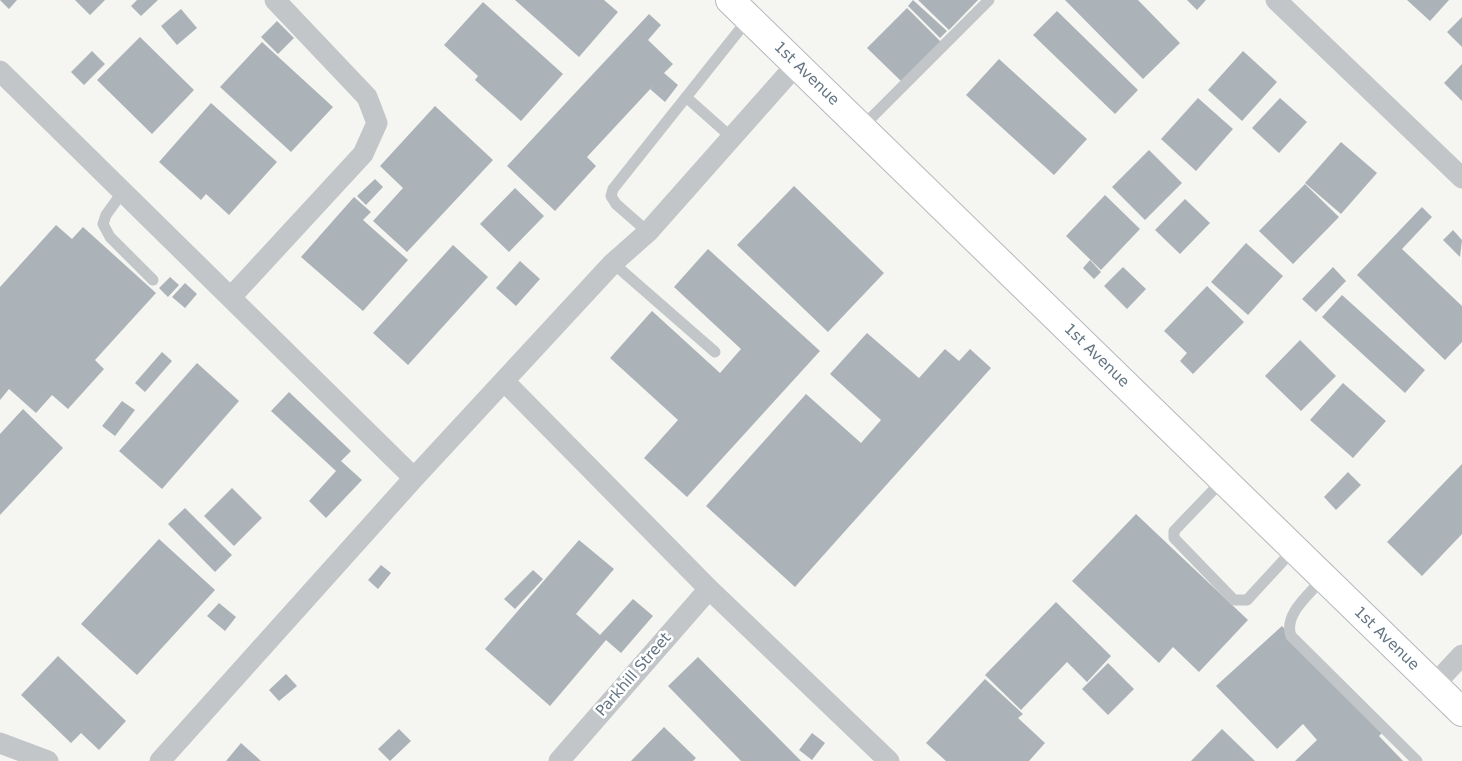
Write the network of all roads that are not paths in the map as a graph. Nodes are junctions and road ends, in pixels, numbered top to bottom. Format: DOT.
graph roads {
  1 [pos="274,0"];
  2 [pos="989,0"];
  3 [pos="1276,0"];
  4 [pos="739,9"];
  5 [pos="796,65"];
  6 [pos="0,71"];
  7 [pos="686,97"];
  8 [pos="862,128"];
  9 [pos="731,136"];
  10 [pos="1459,168"];
  11 [pos="124,190"];
  12 [pos="648,232"];
  13 [pos="613,263"];
  14 [pos="153,280"];
  15 [pos="231,297"];
  16 [pos="715,352"];
  17 [pos="505,382"];
  18 [pos="414,478"];
  19 [pos="1223,480"];
  20 [pos="1294,549"];
  21 [pos="1323,578"];
  22 [pos="709,590"];
  23 [pos="1462,655"];
  24 [pos="1434,685"];
  25 [pos="1462,712"];
  26 [pos="0,743"];
  27 [pos="48,761"];
  28 [pos="160,761"];
  29 [pos="559,761"];
  30 [pos="889,761"];
  31 [pos="1417,761"];
  1 -- 15 [label="street"];
  2 -- 8 [label="lane"];
  3 -- 10 [label="street"];
  4 -- 5 [label="street, 1st Avenue"];
  4 -- 7 [label="lane"];
  5 -- 8 [label="street, 1st Avenue"];
  5 -- 9 [label="street"];
  6 -- 11 [label="street"];
  7 -- 9 [label="lane"];
  7 -- 12 [label="lane"];
  8 -- 19 [label="street, 1st Avenue"];
  9 -- 12 [label="street"];
  11 -- 14 [label="lane"];
  11 -- 15 [label="street"];
  12 -- 13 [label="street"];
  13 -- 16 [label="lane"];
  13 -- 17 [label="street"];
  15 -- 18 [label="street"];
  17 -- 18 [label="street"];
  17 -- 22 [label="street"];
  18 -- 28 [label="street"];
  19 -- 20 [label="street, 1st Avenue"];
  19 -- 20 [label="lane"];
  20 -- 21 [label="street, 1st Avenue"];
  21 -- 24 [label="street, 1st Avenue"];
  21 -- 31 [label="lane"];
  22 -- 29 [label="street, Parkhill Street"];
  22 -- 30 [label="street"];
  23 -- 24 [label="street"];
  24 -- 25 [label="street, 1st Avenue"];
  26 -- 27 [label="street"];
}
